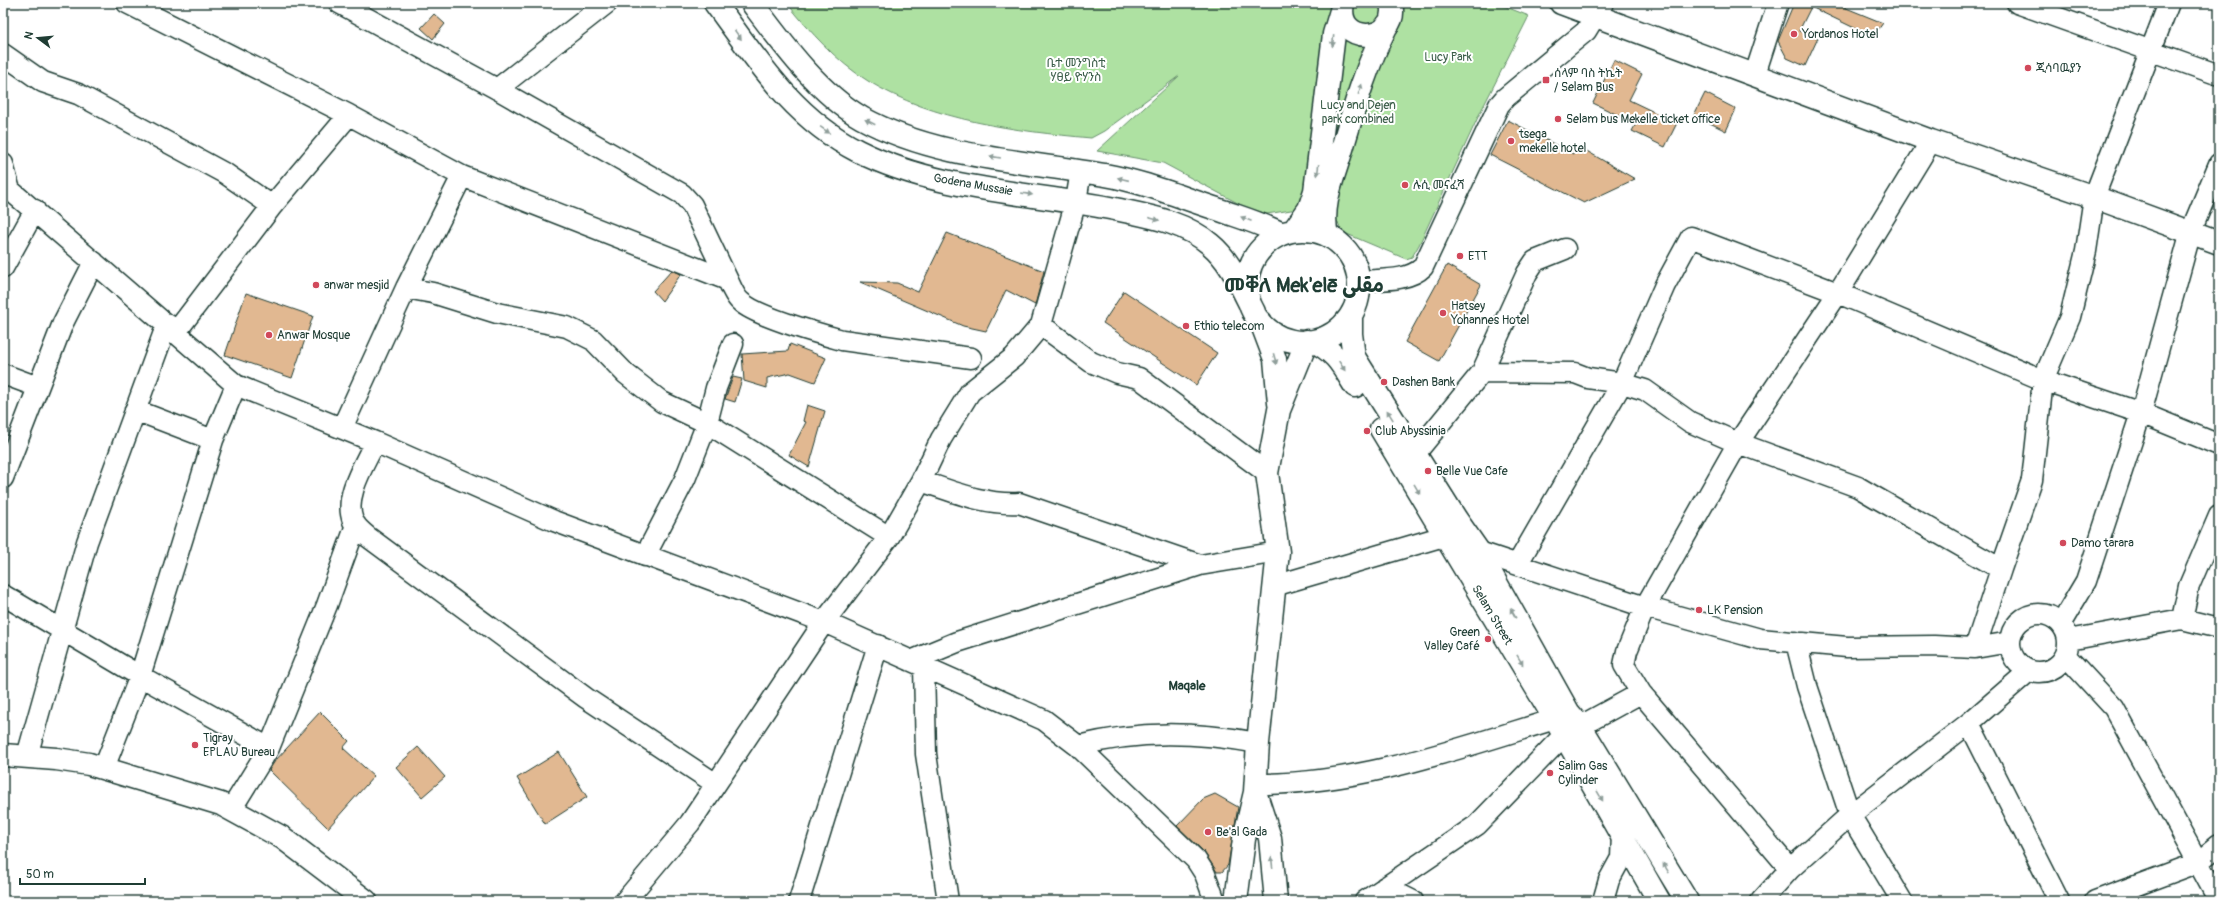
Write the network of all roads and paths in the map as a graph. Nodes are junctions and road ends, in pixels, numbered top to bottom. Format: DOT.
graph roads {
  1 [pos="128,3"];
  2 [pos="340,3"];
  3 [pos="607,3"];
  4 [pos="715,3"];
  5 [pos="752,3"];
  6 [pos="1343,3"];
  7 [pos="1561,3"];
  8 [pos="1778,3"];
  9 [pos="2017,3"];
  10 [pos="2169,3"];
  11 [pos="1599,10"];
  12 [pos="1392,12"];
  13 [pos="2150,50"];
  14 [pos="3,54"];
  15 [pos="1755,74"];
  16 [pos="2219,75"];
  17 [pos="497,89"];
  18 [pos="349,115"];
  19 [pos="1931,141"];
  20 [pos="3,164"];
  21 [pos="2219,164"];
  22 [pos="1081,171"];
  23 [pos="462,176"];
  24 [pos="6,185"];
  25 [pos="2094,197"];
  26 [pos="1076,201"];
  27 [pos="272,206"];
  28 [pos="35,210"];
  29 [pos="2191,231"];
  30 [pos="1288,232"];
  31 [pos="1328,235"];
  32 [pos="2219,243"];
  33 [pos="1565,249"];
  34 [pos="94,262"];
  35 [pos="3,268"];
  36 [pos="725,279"];
  37 [pos="1359,281"];
  38 [pos="406,288"];
  39 [pos="1838,294"];
  40 [pos="1351,315"];
  41 [pos="1258,317"];
  42 [pos="1041,324"];
  43 [pos="171,328"];
  44 [pos="1310,341"];
  45 [pos="733,344"];
  46 [pos="971,358"];
  47 [pos="1482,372"];
  48 [pos="3,374"];
  49 [pos="2043,380"];
  50 [pos="1622,383"];
  51 [pos="236,385"];
  52 [pos="38,387"];
  53 [pos="135,410"];
  54 [pos="1279,410"];
  55 [pos="2141,414"];
  56 [pos="707,423"];
  57 [pos="342,428"];
  58 [pos="213,440"];
  59 [pos="376,442"];
  60 [pos="1738,443"];
  61 [pos="2219,444"];
  62 [pos="1409,459"];
  63 [pos="1267,473"];
  64 [pos="3,478"];
  65 [pos="921,481"];
  66 [pos="2219,516"];
  67 [pos="356,525"];
  68 [pos="1450,527"];
  69 [pos="889,536"];
  70 [pos="1278,552"];
  71 [pos="1479,552"];
  72 [pos="645,556"];
  73 [pos="1518,563"];
  74 [pos="1200,565"];
  75 [pos="2001,569"];
  76 [pos="1274,586"];
  77 [pos="3,595"];
  78 [pos="1645,607"];
  79 [pos="2182,619"];
  80 [pos="824,622"];
  81 [pos="2219,628"];
  82 [pos="62,630"];
  83 [pos="2065,640"];
  84 [pos="1796,642"];
  85 [pos="2010,642"];
  86 [pos="878,645"];
  87 [pos="1975,648"];
  88 [pos="918,664"];
  89 [pos="2029,671"];
  90 [pos="140,676"];
  91 [pos="1640,693"];
  92 [pos="1567,723"];
  93 [pos="1969,724"];
  94 [pos="1258,742"];
  95 [pos="1078,746"];
  96 [pos="269,748"];
  97 [pos="3,755"];
  98 [pos="27,756"];
  99 [pos="104,768"];
  100 [pos="716,784"];
  101 [pos="1255,788"];
  102 [pos="232,808"];
  103 [pos="1850,816"];
  104 [pos="1622,834"];
  105 [pos="2219,846"];
  106 [pos="2197,863"];
  107 [pos="1790,869"];
  108 [pos="1385,887"];
  109 [pos="366,901"];
  110 [pos="625,901"];
  111 [pos="799,901"];
  112 [pos="948,901"];
  113 [pos="1215,901"];
  114 [pos="1236,901"];
  115 [pos="1276,901"];
  116 [pos="1365,901"];
  117 [pos="1413,901"];
  118 [pos="1603,901"];
  119 [pos="1659,901"];
  120 [pos="1686,901"];
  121 [pos="1761,901"];
  122 [pos="1902,901"];
  123 [pos="2059,901"];
  124 [pos="2095,901"];
  125 [pos="2219,901"];
  1 -- 18 [label="street"];
  2 -- 17 [label="street"];
  3 -- 17 [label="street"];
  4 -- 26 [label="street, Godena Mussaie, one-way"];
  22 -- 5 [label="street, one-way"];
  6 -- 12 [label="street"];
  6 -- 30 [label="street, one-way"];
  7 -- 11 [label="street"];
  8 -- 15 [label="street"];
  9 -- 13 [label="street"];
  10 -- 13 [label="street"];
  11 -- 15 [label="street"];
  11 -- 37 [label="street"];
  31 -- 12 [label="street, one-way"];
  13 -- 16 [label="street"];
  13 -- 25 [label="street"];
  14 -- 27 [label="street"];
  15 -- 19 [label="street"];
  17 -- 36 [label="street"];
  18 -- 23 [label="street"];
  18 -- 27 [label="street"];
  19 -- 25 [label="street"];
  19 -- 39 [label="street"];
  20 -- 24 [label="street"];
  21 -- 29 [label="street"];
  22 -- 26 [label="street"];
  30 -- 22 [label="street, one-way"];
  23 -- 36 [label="street"];
  23 -- 38 [label="street"];
  24 -- 28 [label="street"];
  25 -- 29 [label="street"];
  25 -- 49 [label="street"];
  26 -- 41 [label="street, Godena Mussaie, one-way"];
  26 -- 42 [label="street"];
  27 -- 43 [label="street"];
  28 -- 34 [label="street"];
  28 -- 35 [label="street"];
  29 -- 32 [label="street"];
  29 -- 55 [label="street"];
  30 -- 31 [label="street"];
  30 -- 41 [label="street"];
  31 -- 37 [label="street"];
  33 -- 47 [label="street"];
  34 -- 43 [label="street"];
  34 -- 52 [label="street"];
  36 -- 46 [label="street"];
  37 -- 40 [label="street"];
  38 -- 56 [label="street"];
  38 -- 57 [label="street"];
  39 -- 49 [label="street"];
  39 -- 50 [label="street"];
  39 -- 60 [label="street"];
  40 -- 44 [label="street"];
  62 -- 40 [label="street, one-way"];
  41 -- 44 [label="street"];
  41 -- 54 [label="street, one-way"];
  42 -- 63 [label="street"];
  42 -- 65 [label="street"];
  43 -- 51 [label="street"];
  43 -- 53 [label="street"];
  44 -- 54 [label="street"];
  44 -- 62 [label="street, one-way"];
  45 -- 56 [label="street"];
  47 -- 50 [label="street"];
  47 -- 62 [label="street"];
  48 -- 52 [label="street"];
  49 -- 55 [label="street"];
  49 -- 75 [label="street"];
  50 -- 60 [label="street"];
  50 -- 73 [label="street"];
  51 -- 57 [label="street"];
  51 -- 58 [label="street"];
  52 -- 64 [label="street"];
  53 -- 58 [label="street"];
  53 -- 82 [label="street"];
  54 -- 63 [label="street"];
  55 -- 61 [label="street"];
  55 -- 83 [label="street"];
  56 -- 69 [label="street"];
  56 -- 72 [label="street"];
  57 -- 59 [label="street"];
  58 -- 90 [label="street"];
  59 -- 67 [label="street"];
  59 -- 72 [label="street"];
  60 -- 75 [label="street"];
  60 -- 78 [label="street"];
  62 -- 68 [label="street"];
  63 -- 70 [label="street"];
  65 -- 69 [label="street"];
  65 -- 74 [label="street"];
  66 -- 79 [label="street"];
  67 -- 96 [label="street"];
  67 -- 100 [label="street"];
  68 -- 71 [label="street, Selam Street"];
  68 -- 76 [label="street"];
  68 -- 92 [label="street, Selam Street, one-way"];
  69 -- 80 [label="street"];
  70 -- 74 [label="street"];
  70 -- 76 [label="street"];
  71 -- 73 [label="street"];
  92 -- 71 [label="street, Selam Street, one-way"];
  72 -- 80 [label="street"];
  73 -- 78 [label="street"];
  74 -- 88 [label="street"];
  75 -- 87 [label="street"];
  76 -- 94 [label="street"];
  77 -- 82 [label="street"];
  78 -- 84 [label="street"];
  78 -- 91 [label="street"];
  79 -- 81 [label="street"];
  79 -- 83 [label="street"];
  80 -- 86 [label="street"];
  80 -- 100 [label="street"];
  82 -- 90 [label="street"];
  82 -- 98 [label="street"];
  83 -- 85 [label="street"];
  83 -- 89 [label="street"];
  83 -- 106 [label="street"];
  84 -- 87 [label="street"];
  84 -- 103 [label="street"];
  85 -- 87 [label="street"];
  85 -- 89 [label="street"];
  86 -- 88 [label="street"];
  86 -- 111 [label="street"];
  88 -- 95 [label="street"];
  88 -- 112 [label="street"];
  89 -- 93 [label="street"];
  90 -- 96 [label="street"];
  90 -- 99 [label="street"];
  91 -- 92 [label="street"];
  91 -- 107 [label="street"];
  92 -- 101 [label="street"];
  92 -- 104 [label="street, Selam Street, one-way"];
  92 -- 108 [label="street"];
  120 -- 92 [label="street, Selam Street, one-way"];
  93 -- 103 [label="street"];
  93 -- 123 [label="street"];
  94 -- 95 [label="street"];
  94 -- 101 [label="street"];
  95 -- 113 [label="street"];
  96 -- 102 [label="street"];
  97 -- 98 [label="street"];
  98 -- 99 [label="street"];
  99 -- 102 [label="street"];
  100 -- 110 [label="street"];
  101 -- 114 [label="street"];
  115 -- 101 [label="street, one-way"];
  102 -- 109 [label="street"];
  103 -- 107 [label="street"];
  103 -- 122 [label="street"];
  104 -- 118 [label="street"];
  104 -- 119 [label="street, Selam Street"];
  105 -- 106 [label="street"];
  106 -- 124 [label="street"];
  106 -- 125 [label="street"];
  107 -- 121 [label="street"];
  108 -- 116 [label="street"];
  108 -- 117 [label="street"];
}
